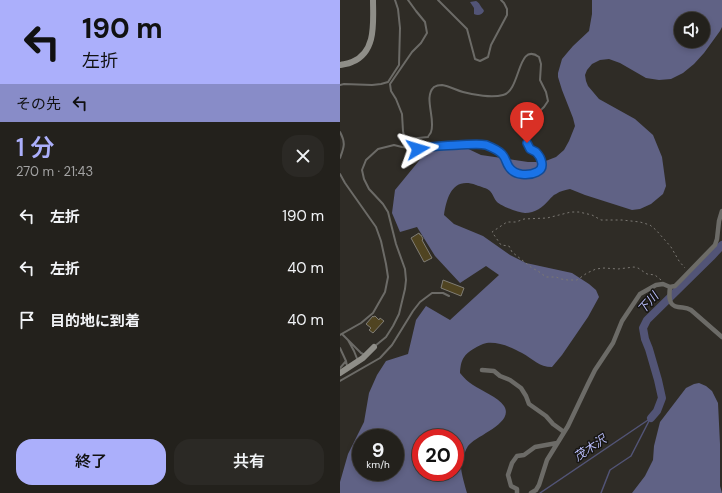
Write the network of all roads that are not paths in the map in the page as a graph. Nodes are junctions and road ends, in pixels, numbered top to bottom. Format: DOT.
graph roads {
  1 [pos="373,0"];
  2 [pos="394,0"];
  3 [pos="408,0"];
  4 [pos="438,0"];
  5 [pos="501,0"];
  6 [pos="340,65"];
  7 [pos="340,85"];
  8 [pos="340,132"];
  9 [pos="340,158"];
  10 [pos="340,174"];
  11 [pos="722,211"];
  12 [pos="670,287"];
  13 [pos="450,296"];
  14 [pos="341,334"];
  15 [pos="722,338"];
  16 [pos="348,340"];
  17 [pos="374,347"];
  18 [pos="340,348"];
  19 [pos="366,355"];
  20 [pos="346,361"];
  21 [pos="358,361"];
  22 [pos="340,368"];
  23 [pos="348,368"];
  24 [pos="482,370"];
  25 [pos="355,372"];
  26 [pos="340,373"];
  27 [pos="346,377"];
  28 [pos="340,382"];
  29 [pos="564,432"];
  30 [pos="558,443"];
  31 [pos="517,493"];
  32 [pos="531,493"];
  1 -- 6 [label="street"];
  2 -- 7 [label="lane"];
  3 -- 17 [label="lane"];
  4 -- 5 [label="lane"];
  8 -- 9 [label="lane"];
  10 -- 14 [label="lane"];
  11 -- 12 [label="street"];
  12 -- 15 [label="street"];
  12 -- 29 [label="street"];
  13 -- 25 [label="lane"];
  14 -- 16 [label="lane"];
  16 -- 19 [label="lane"];
  16 -- 21 [label="lane"];
  17 -- 19 [label="street"];
  18 -- 20 [label="lane"];
  19 -- 21 [label="street"];
  20 -- 22 [label="lane"];
  20 -- 23 [label="lane"];
  21 -- 23 [label="street"];
  21 -- 25 [label="lane"];
  23 -- 26 [label="street"];
  23 -- 27 [label="lane"];
  24 -- 29 [label="street"];
  25 -- 27 [label="lane"];
  27 -- 28 [label="lane"];
  29 -- 30 [label="street"];
  30 -- 31 [label="street"];
  30 -- 32 [label="street"];
}
